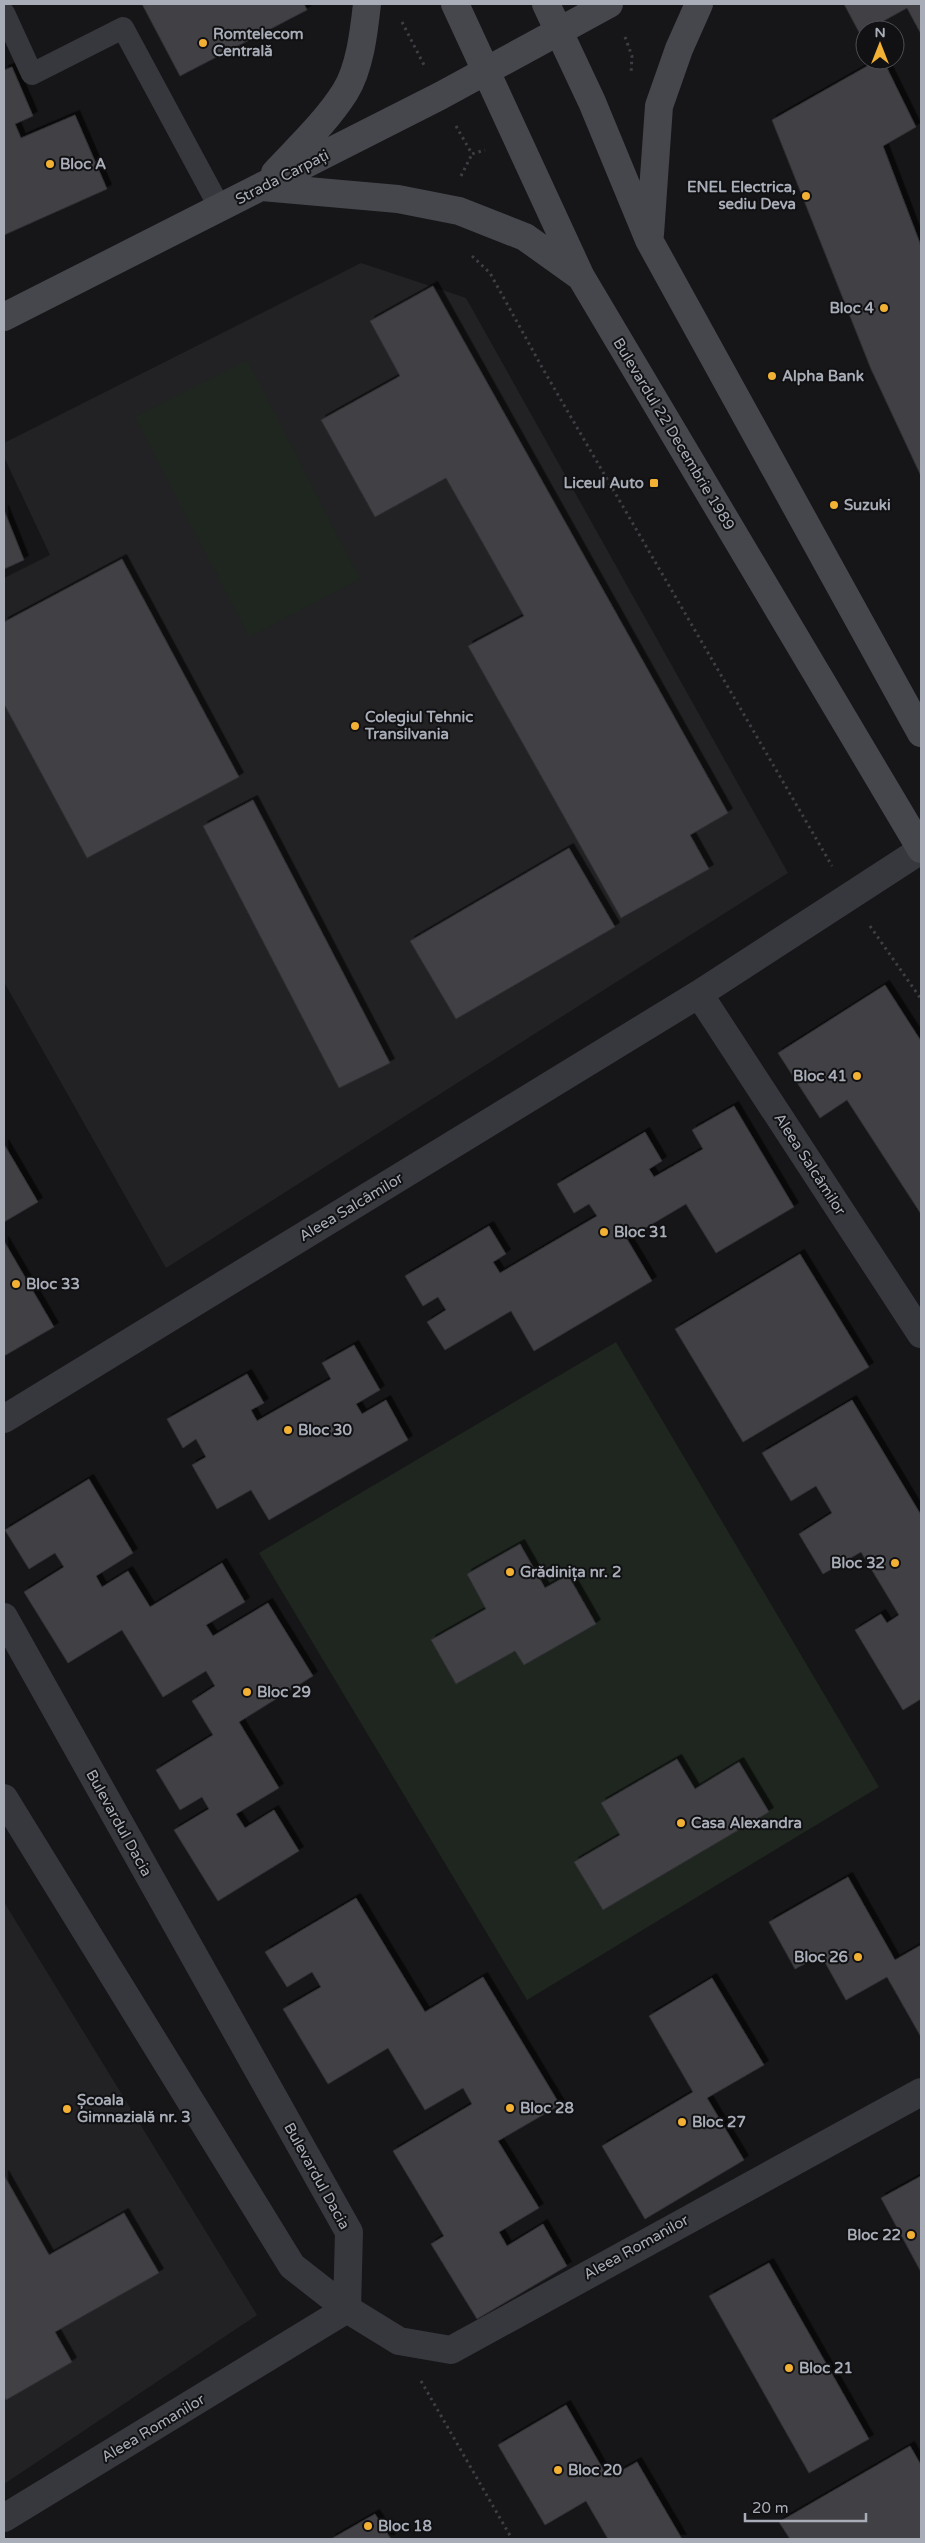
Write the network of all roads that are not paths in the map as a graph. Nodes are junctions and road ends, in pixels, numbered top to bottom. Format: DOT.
graph roads {
  1 [pos="367,4"];
  2 [pos="455,4"];
  3 [pos="546,4"];
  4 [pos="609,4"];
  5 [pos="699,4"];
  6 [pos="4,13"];
  7 [pos="558,32"];
  8 [pos="486,72"];
  9 [pos="262,187"];
  10 [pos="220,208"];
  11 [pos="650,240"];
  12 [pos="581,277"];
  13 [pos="4,317"];
  14 [pos="921,733"];
  15 [pos="921,849"];
  16 [pos="699,994"];
  17 [pos="921,1334"];
  18 [pos="4,1419"];
  19 [pos="4,1617"];
  20 [pos="4,1798"];
  21 [pos="921,2092"];
  22 [pos="347,2309"];
  23 [pos="4,2518"];
  1 -- 9 [label="main road"];
  2 -- 8 [label="main road, Bulevardul 22 Decembrie 1989"];
  3 -- 7 [label="main road"];
  4 -- 7 [label="main road, Strada Carpați"];
  5 -- 11 [label="main road"];
  6 -- 10 [label="lane"];
  7 -- 8 [label="main road, Strada Carpați"];
  7 -- 11 [label="main road"];
  8 -- 9 [label="main road, Strada Carpați"];
  8 -- 12 [label="main road, Bulevardul 22 Decembrie 1989"];
  9 -- 10 [label="main road, Strada Carpați"];
  9 -- 12 [label="main road"];
  10 -- 13 [label="main road, Strada Carpați"];
  11 -- 14 [label="main road"];
  12 -- 15 [label="main road, Bulevardul 22 Decembrie 1989"];
  15 -- 16 [label="street, Aleea Salcâmilor"];
  16 -- 17 [label="street, Aleea Salcâmilor"];
  16 -- 18 [label="street, Aleea Salcâmilor"];
  19 -- 22 [label="street, Bulevardul Dacia"];
  20 -- 22 [label="street"];
  21 -- 22 [label="street, Aleea Romanilor"];
  22 -- 23 [label="street, Aleea Romanilor"];
}
